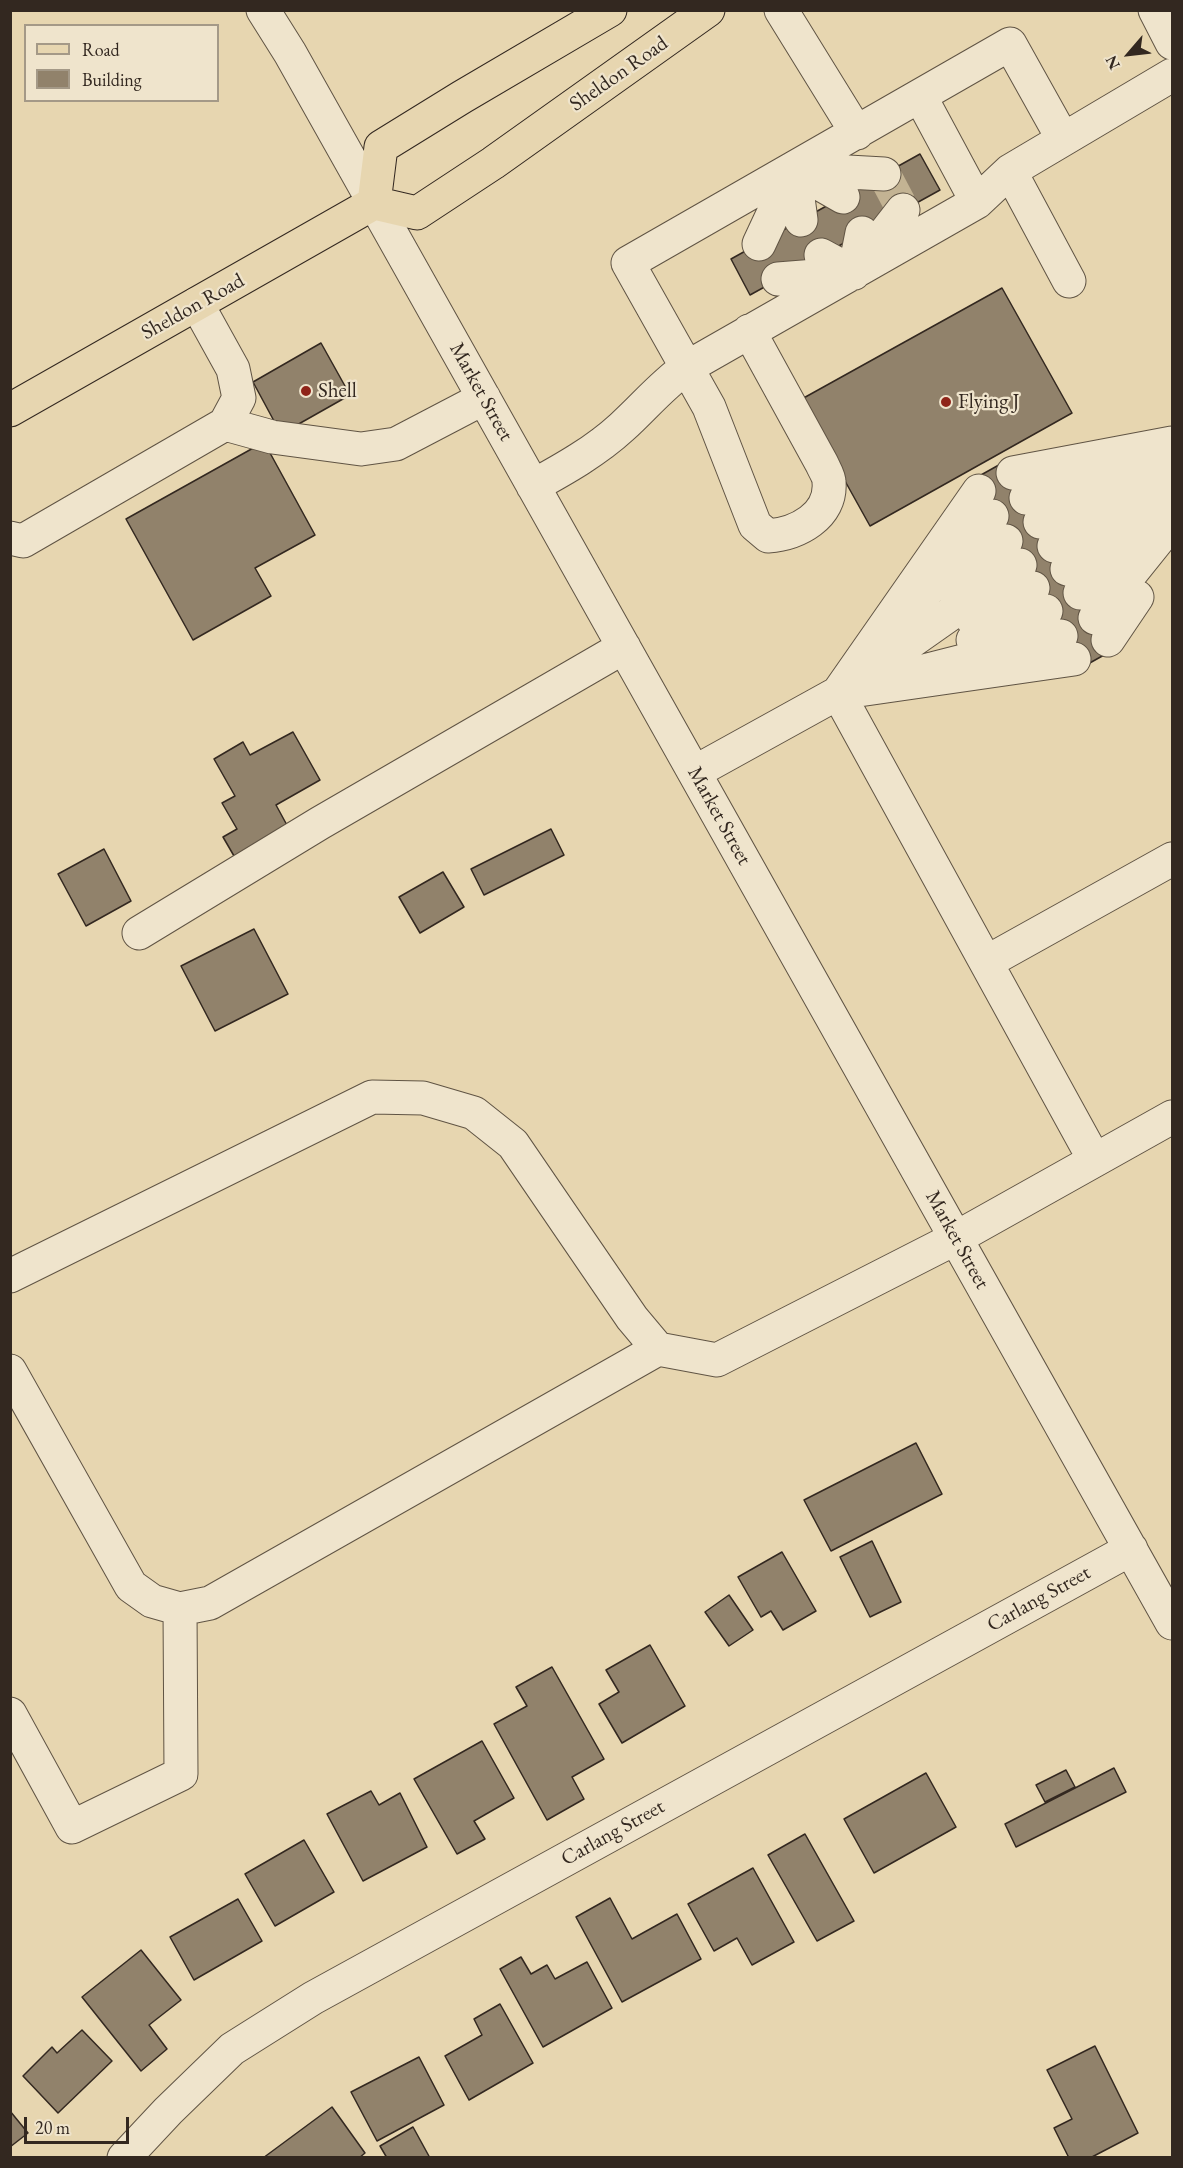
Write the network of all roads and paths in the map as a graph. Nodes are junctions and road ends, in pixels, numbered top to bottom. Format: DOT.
graph roads {
  1 [pos="263,10"];
  2 [pos="610,10"];
  3 [pos="708,10"];
  4 [pos="781,10"];
  5 [pos="1155,10"];
  6 [pos="1173,43"];
  7 [pos="1173,75"];
  8 [pos="920,96"];
  9 [pos="857,133"];
  10 [pos="1063,139"];
  11 [pos="794,169"];
  12 [pos="1010,171"];
  13 [pos="884,174"];
  14 [pos="843,197"];
  15 [pos="977,202"];
  16 [pos="374,203"];
  17 [pos="903,210"];
  18 [pos="801,220"];
  19 [pos="862,232"];
  20 [pos="759,244"];
  21 [pos="821,255"];
  22 [pos="854,273"];
  23 [pos="778,279"];
  24 [pos="1069,280"];
  25 [pos="197,304"];
  26 [pos="749,331"];
  27 [pos="686,368"];
  28 [pos="484,398"];
  29 [pos="10,410"];
  30 [pos="225,424"];
  31 [pos="1173,443"];
  32 [pos="1173,452"];
  33 [pos="1173,462"];
  34 [pos="1173,474"];
  35 [pos="533,486"];
  36 [pos="1173,487"];
  37 [pos="1173,502"];
  38 [pos="1173,522"];
  39 [pos="10,538"];
  40 [pos="1173,543"];
  41 [pos="1060,557"];
  42 [pos="1026,576"];
  43 [pos="624,647"];
  44 [pos="838,693"];
  45 [pos="695,772"];
  46 [pos="1173,859"];
  47 [pos="139,933"];
  48 [pos="987,962"];
  49 [pos="1173,1117"];
  50 [pos="1094,1159"];
  51 [pos="956,1238"];
  52 [pos="10,1276"];
  53 [pos="658,1349"];
  54 [pos="10,1371"];
  55 [pos="1131,1549"];
  56 [pos="180,1609"];
  57 [pos="1173,1623"];
  58 [pos="10,1714"];
  59 [pos="124,2157"];
  1 -- 16 [label="street, Market Street"];
  2 -- 16 [label="main road"];
  3 -- 16 [label="main road, Sheldon Road"];
  4 -- 9 [label="street"];
  5 -- 6 [label="street"];
  7 -- 10 [label="street"];
  8 -- 9 [label="street"];
  8 -- 10 [label="street"];
  8 -- 15 [label="street"];
  9 -- 11 [label="street"];
  10 -- 12 [label="street"];
  11 -- 13 [label="street"];
  11 -- 14 [label="street"];
  11 -- 18 [label="street"];
  11 -- 20 [label="street"];
  11 -- 27 [label="street"];
  12 -- 15 [label="street"];
  12 -- 24 [label="street"];
  15 -- 22 [label="street"];
  16 -- 25 [label="main road, Sheldon Road"];
  16 -- 28 [label="street, Market Street"];
  17 -- 22 [label="street"];
  19 -- 22 [label="street"];
  21 -- 22 [label="street"];
  22 -- 23 [label="street"];
  22 -- 26 [label="street"];
  25 -- 29 [label="main road, Sheldon Road"];
  25 -- 30 [label="street"];
  26 -- 27 [label="street"];
  26 -- 27 [label="street"];
  27 -- 35 [label="street"];
  28 -- 30 [label="street"];
  28 -- 35 [label="street, Market Street"];
  30 -- 39 [label="street"];
  31 -- 41 [label="street"];
  32 -- 41 [label="street"];
  33 -- 41 [label="street"];
  34 -- 41 [label="street"];
  35 -- 43 [label="street, Market Street"];
  36 -- 41 [label="street"];
  37 -- 41 [label="street"];
  38 -- 41 [label="street"];
  40 -- 41 [label="street"];
  42 -- 44 [label="street"];
  42 -- 44 [label="street"];
  42 -- 44 [label="street"];
  42 -- 44 [label="street"];
  43 -- 45 [label="street, Market Street"];
  43 -- 47 [label="street"];
  44 -- 45 [label="street"];
  44 -- 48 [label="street"];
  45 -- 51 [label="street, Market Street"];
  46 -- 48 [label="street"];
  48 -- 50 [label="street"];
  49 -- 50 [label="street"];
  50 -- 51 [label="street"];
  51 -- 53 [label="street"];
  51 -- 55 [label="street, Market Street"];
  52 -- 53 [label="street"];
  53 -- 56 [label="street"];
  54 -- 56 [label="street"];
  55 -- 57 [label="street, Market Street"];
  55 -- 59 [label="street, Carlang Street"];
  56 -- 58 [label="street"];
}
